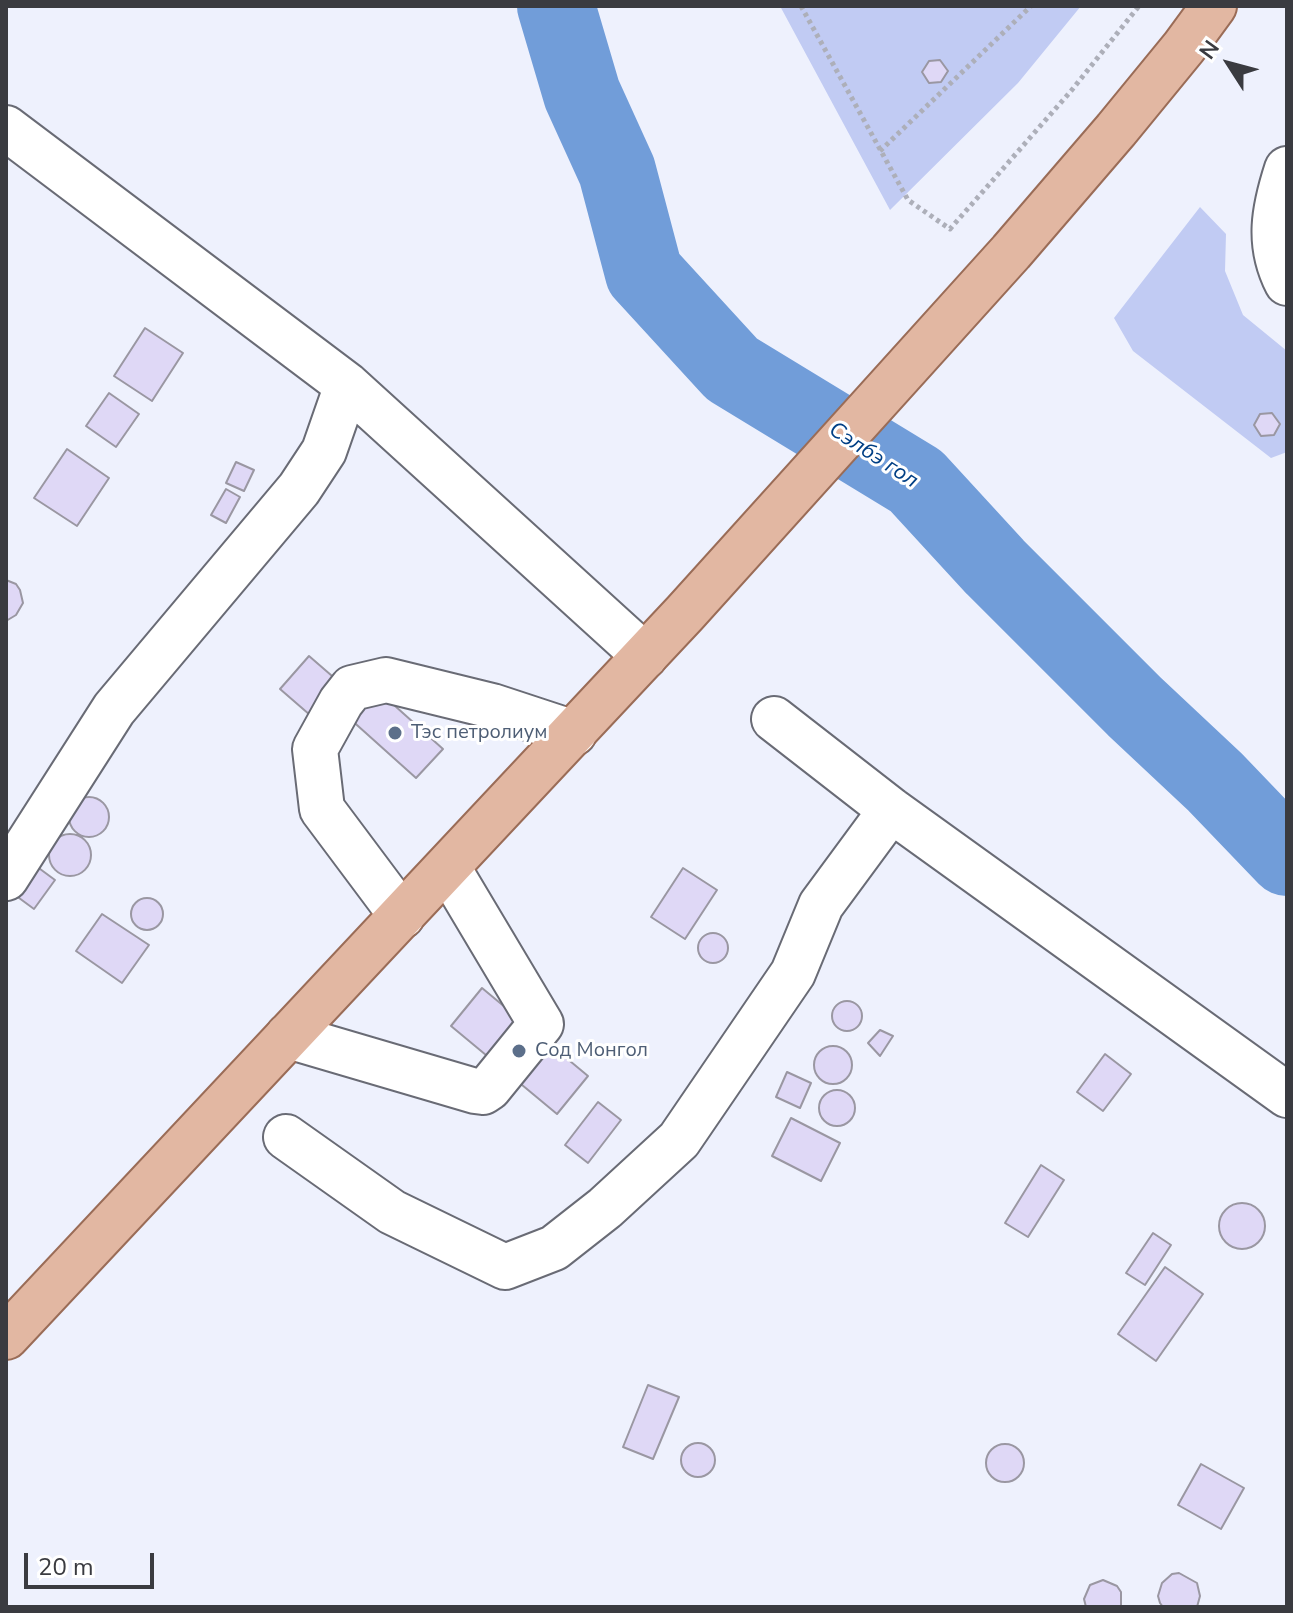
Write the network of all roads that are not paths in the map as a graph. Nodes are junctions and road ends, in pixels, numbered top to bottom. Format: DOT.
graph roads {
  1 [pos="1214,6"];
  2 [pos="6,128"];
  3 [pos="1287,169"];
  4 [pos="1287,283"];
  5 [pos="347,385"];
  6 [pos="645,656"];
  7 [pos="774,719"];
  8 [pos="574,733"];
  9 [pos="891,810"];
  10 [pos="448,868"];
  11 [pos="6,878"];
  12 [pos="402,916"];
  13 [pos="288,1036"];
  14 [pos="1287,1095"];
  15 [pos="286,1137"];
  16 [pos="6,1337"];
  1 -- 6 [label="main road"];
  2 -- 5 [label="street"];
  3 -- 4 [label="street"];
  5 -- 6 [label="street"];
  5 -- 11 [label="street"];
  6 -- 8 [label="main road"];
  7 -- 9 [label="street"];
  8 -- 10 [label="main road"];
  8 -- 12 [label="street"];
  9 -- 14 [label="street"];
  9 -- 15 [label="street"];
  10 -- 12 [label="main road"];
  10 -- 13 [label="street"];
  12 -- 13 [label="main road"];
  13 -- 16 [label="main road"];
}
